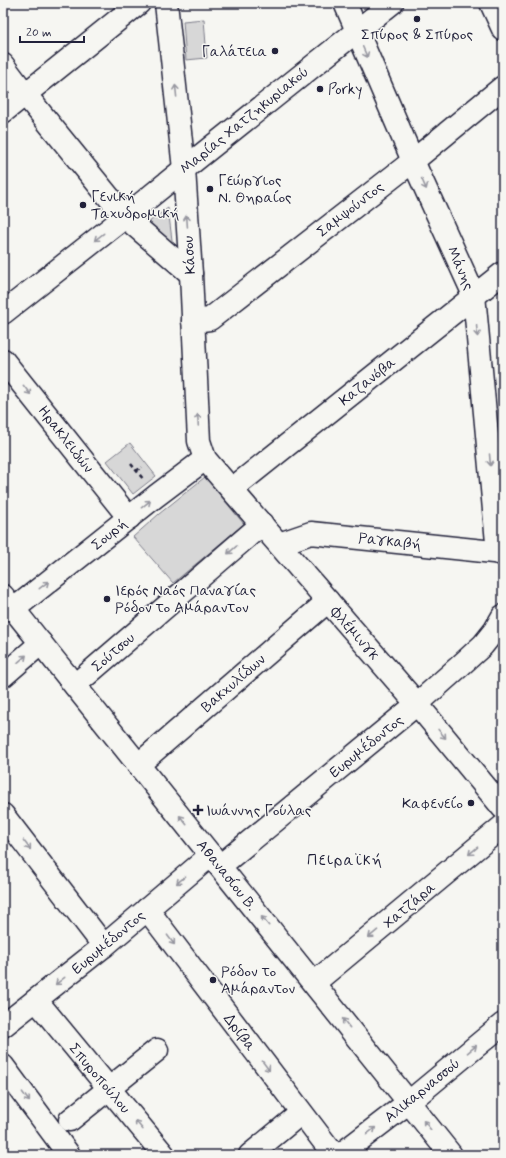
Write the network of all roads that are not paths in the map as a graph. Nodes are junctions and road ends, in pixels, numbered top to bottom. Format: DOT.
graph roads {
  1 [pos="139,3"];
  2 [pos="166,3"];
  3 [pos="345,3"];
  4 [pos="392,3"];
  5 [pos="491,3"];
  6 [pos="503,29"];
  7 [pos="356,31"];
  8 [pos="3,65"];
  9 [pos="503,87"];
  10 [pos="25,94"];
  11 [pos="3,112"];
  12 [pos="413,160"];
  13 [pos="184,169"];
  14 [pos="125,217"];
  15 [pos="503,273"];
  16 [pos="191,274"];
  17 [pos="474,295"];
  18 [pos="3,313"];
  19 [pos="193,321"];
  20 [pos="3,360"];
  21 [pos="205,458"];
  22 [pos="232,489"];
  23 [pos="129,518"];
  24 [pos="262,524"];
  25 [pos="279,544"];
  26 [pos="501,553"];
  27 [pos="328,601"];
  28 [pos="8,603"];
  29 [pos="503,616"];
  30 [pos="41,643"];
  31 [pos="3,676"];
  32 [pos="75,685"];
  33 [pos="417,704"];
  34 [pos="138,765"];
  35 [pos="503,808"];
  36 [pos="3,814"];
  37 [pos="503,826"];
  38 [pos="215,860"];
  39 [pos="147,909"];
  40 [pos="104,946"];
  41 [pos="314,983"];
  42 [pos="36,1000"];
  43 [pos="503,1024"];
  44 [pos="3,1026"];
  45 [pos="157,1050"];
  46 [pos="3,1066"];
  47 [pos="109,1089"];
  48 [pos="409,1102"];
  49 [pos="301,1113"];
  50 [pos="70,1120"];
  51 [pos="69,1155"];
  52 [pos="164,1155"];
  53 [pos="250,1155"];
  54 [pos="334,1155"];
  55 [pos="340,1155"];
  56 [pos="451,1155"];
  1 -- 10 [label="street"];
  13 -- 2 [label="street, Κάσου, one-way"];
  3 -- 7 [label="street, Μάνης"];
  4 -- 7 [label="street, Μαρίας Χατζηκυριακού"];
  5 -- 6 [label="street"];
  7 -- 12 [label="street, Μάνης, one-way"];
  7 -- 13 [label="street, Μαρίας Χατζηκυριακού"];
  8 -- 10 [label="street"];
  9 -- 12 [label="street, Σαμψούντος"];
  10 -- 11 [label="street"];
  10 -- 14 [label="street"];
  12 -- 17 [label="street, Μάνης, one-way"];
  12 -- 19 [label="street, Σαμψούντος"];
  13 -- 14 [label="street, Μαρίας Χατζηκυριακού"];
  16 -- 13 [label="street, Κάσου, one-way"];
  14 -- 16 [label="street"];
  14 -- 18 [label="street, Μαρίας Χατζηκυριακού, one-way"];
  15 -- 17 [label="street, Καζανόβα"];
  16 -- 19 [label="street, Κάσου"];
  17 -- 22 [label="street, Καζανόβα"];
  17 -- 26 [label="street, Μάνης, one-way"];
  21 -- 19 [label="street, Κάσου, one-way"];
  20 -- 23 [label="street, Ηρακλειδών, one-way"];
  21 -- 22 [label="street, Φλέμινγκ"];
  23 -- 21 [label="street, Σουρή, one-way"];
  22 -- 24 [label="street, Φλέμινγκ"];
  28 -- 23 [label="street, Σουρή, one-way"];
  24 -- 25 [label="street, Φλέμινγκ"];
  24 -- 32 [label="street, Σούτσου, one-way"];
  25 -- 26 [label="street, Ραγκαβή"];
  25 -- 27 [label="street, Φλέμινγκ"];
  27 -- 33 [label="street, Φλέμινγκ"];
  27 -- 34 [label="street, Βακχυλίδων"];
  28 -- 30 [label="street, Αθανασίου Β."];
  29 -- 33 [label="street, Ευρυμέδοντος"];
  31 -- 30 [label="street, one-way"];
  30 -- 32 [label="street, Αθανασίου Β."];
  32 -- 34 [label="street, Αθανασίου Β."];
  33 -- 35 [label="street, Φλέμινγκ, one-way"];
  33 -- 38 [label="street, Ευρυμέδοντος"];
  38 -- 34 [label="street, Αθανασίου Β., one-way"];
  36 -- 40 [label="street, one-way"];
  37 -- 41 [label="street, Χατζάρα, one-way"];
  38 -- 39 [label="street, Ευρυμέδοντος, one-way"];
  41 -- 38 [label="street, Αθανασίου Β., one-way"];
  39 -- 40 [label="street, Ευρυμέδοντος"];
  39 -- 49 [label="street, Δρίβα, one-way"];
  40 -- 42 [label="street, Ευρυμέδοντος, one-way"];
  48 -- 41 [label="street, Αθανασίου Β., one-way"];
  42 -- 44 [label="street, Ευρυμέδοντος"];
  42 -- 47 [label="street, Σπυροπούλου"];
  48 -- 43 [label="street, Αλικαρνασσού, one-way"];
  45 -- 47 [label="street"];
  46 -- 51 [label="street, one-way"];
  47 -- 50 [label="street"];
  52 -- 47 [label="street, Σπυροπούλου, one-way"];
  55 -- 48 [label="street, Αλικαρνασσού, one-way"];
  56 -- 48 [label="street, Αθανασίου Β., one-way"];
  49 -- 53 [label="street"];
  49 -- 54 [label="street, Δρίβα"];
}
